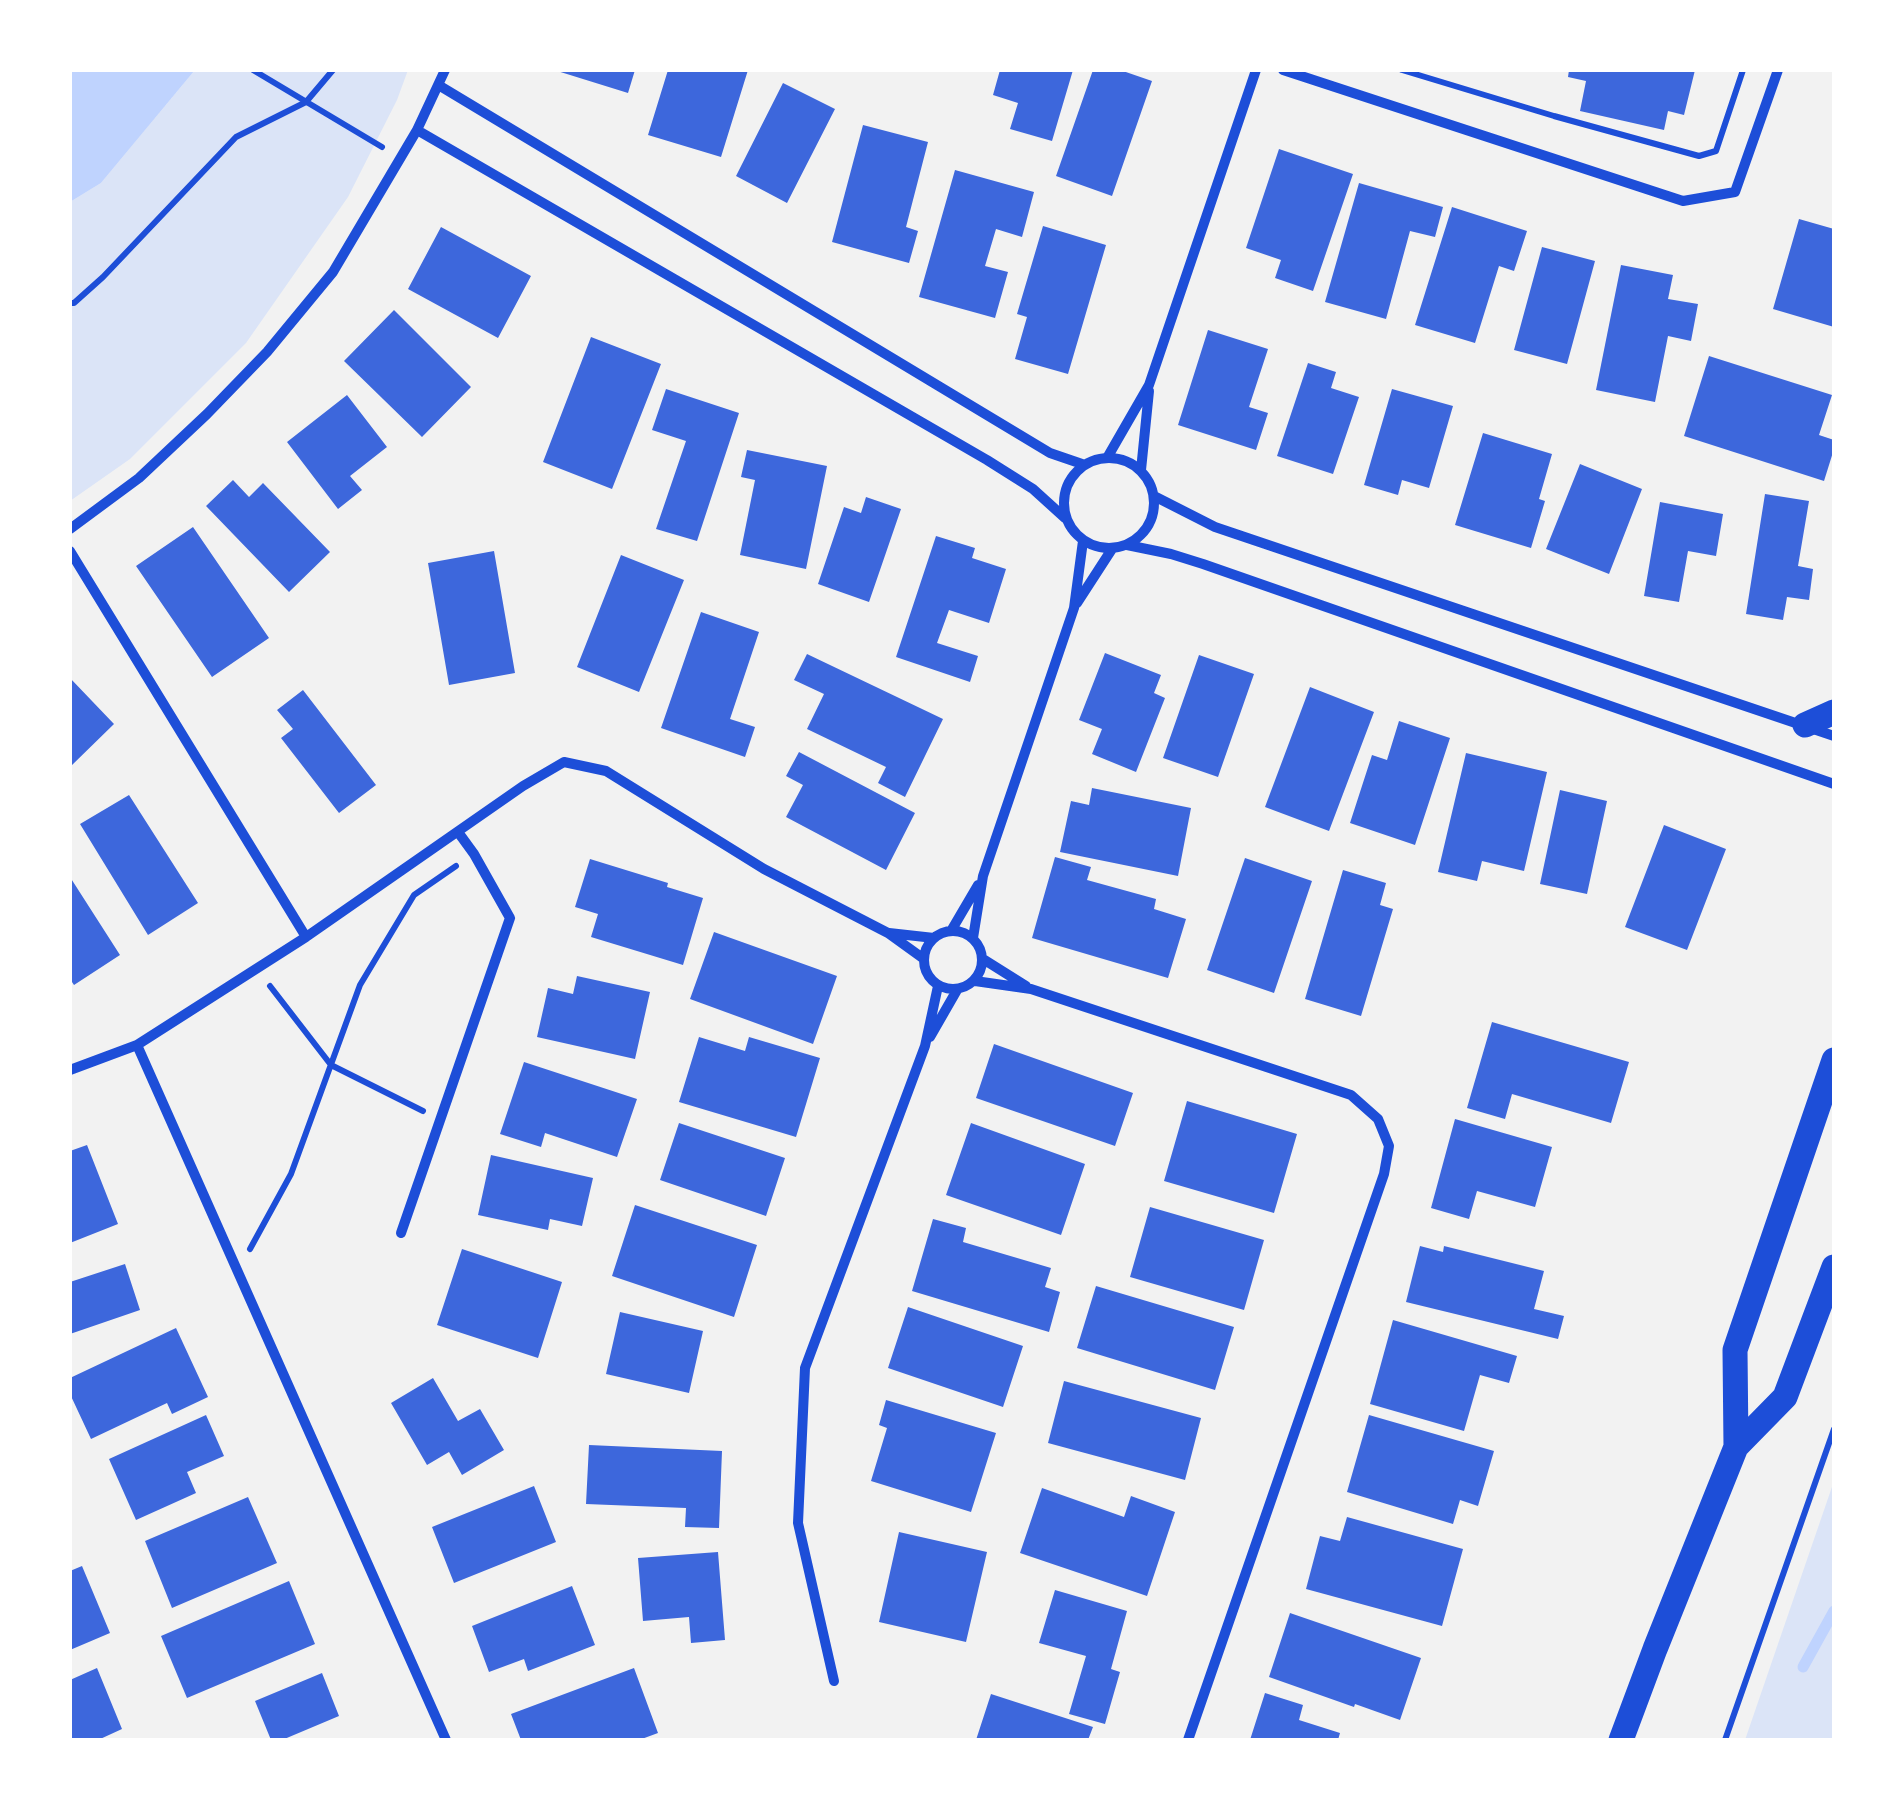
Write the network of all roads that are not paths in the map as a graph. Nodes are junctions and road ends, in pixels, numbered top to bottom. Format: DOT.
graph roads {
  1 [pos="445,70"];
  2 [pos="1256,70"];
  3 [pos="1283,70"];
  4 [pos="1778,70"];
  5 [pos="440,86"];
  6 [pos="416,130"];
  7 [pos="1150,385"];
  8 [pos="1107,458"];
  9 [pos="1084,464"];
  10 [pos="1140,470"];
  11 [pos="1154,496"];
  12 [pos="1066,518"];
  13 [pos="70,530"];
  14 [pos="1083,542"];
  15 [pos="1127,545"];
  16 [pos="1112,549"];
  17 [pos="70,551"];
  18 [pos="1074,608"];
  19 [pos="1834,712"];
  20 [pos="1805,725"];
  21 [pos="1834,736"];
  22 [pos="1834,784"];
  23 [pos="458,832"];
  24 [pos="983,876"];
  25 [pos="952,931"];
  26 [pos="888,933"];
  27 [pos="306,938"];
  28 [pos="934,938"];
  29 [pos="972,938"];
  30 [pos="924,959"];
  31 [pos="983,959"];
  32 [pos="975,981"];
  33 [pos="938,986"];
  34 [pos="1032,989"];
  35 [pos="957,990"];
  36 [pos="137,1045"];
  37 [pos="925,1046"];
  38 [pos="1834,1060"];
  39 [pos="70,1070"];
  40 [pos="402,1233"];
  41 [pos="1834,1267"];
  42 [pos="1736,1447"];
  43 [pos="834,1681"];
  44 [pos="446,1740"];
  45 [pos="1188,1740"];
  46 [pos="1621,1740"];
  1 -- 5 [label="street"];
  2 -- 7 [label="street"];
  3 -- 4 [label="street"];
  5 -- 6 [label="street"];
  5 -- 9 [label="street"];
  6 -- 12 [label="street"];
  6 -- 13 [label="street"];
  7 -- 8 [label="street"];
  7 -- 10 [label="street"];
  8 -- 9 [label="street"];
  8 -- 10 [label="street"];
  9 -- 12 [label="street"];
  10 -- 11 [label="street"];
  11 -- 15 [label="street"];
  11 -- 20 [label="street"];
  12 -- 14 [label="street"];
  14 -- 16 [label="street"];
  14 -- 18 [label="street"];
  15 -- 16 [label="street"];
  15 -- 22 [label="street"];
  16 -- 18 [label="street"];
  17 -- 27 [label="street"];
  18 -- 24 [label="street"];
  19 -- 20 [label="main road"];
  20 -- 21 [label="street"];
  23 -- 26 [label="street"];
  23 -- 27 [label="street"];
  23 -- 40 [label="street"];
  24 -- 25 [label="street"];
  24 -- 29 [label="street"];
  25 -- 28 [label="street"];
  25 -- 29 [label="street"];
  26 -- 28 [label="street"];
  26 -- 30 [label="street"];
  27 -- 36 [label="street"];
  28 -- 30 [label="street"];
  29 -- 31 [label="street"];
  30 -- 33 [label="street"];
  31 -- 32 [label="street"];
  31 -- 34 [label="street"];
  32 -- 34 [label="street"];
  32 -- 35 [label="street"];
  33 -- 35 [label="street"];
  33 -- 37 [label="street"];
  34 -- 45 [label="street"];
  35 -- 37 [label="street"];
  36 -- 39 [label="street"];
  36 -- 44 [label="street"];
  37 -- 43 [label="street"];
  38 -- 42 [label="main road"];
  41 -- 42 [label="main road"];
  42 -- 46 [label="main road"];
}
